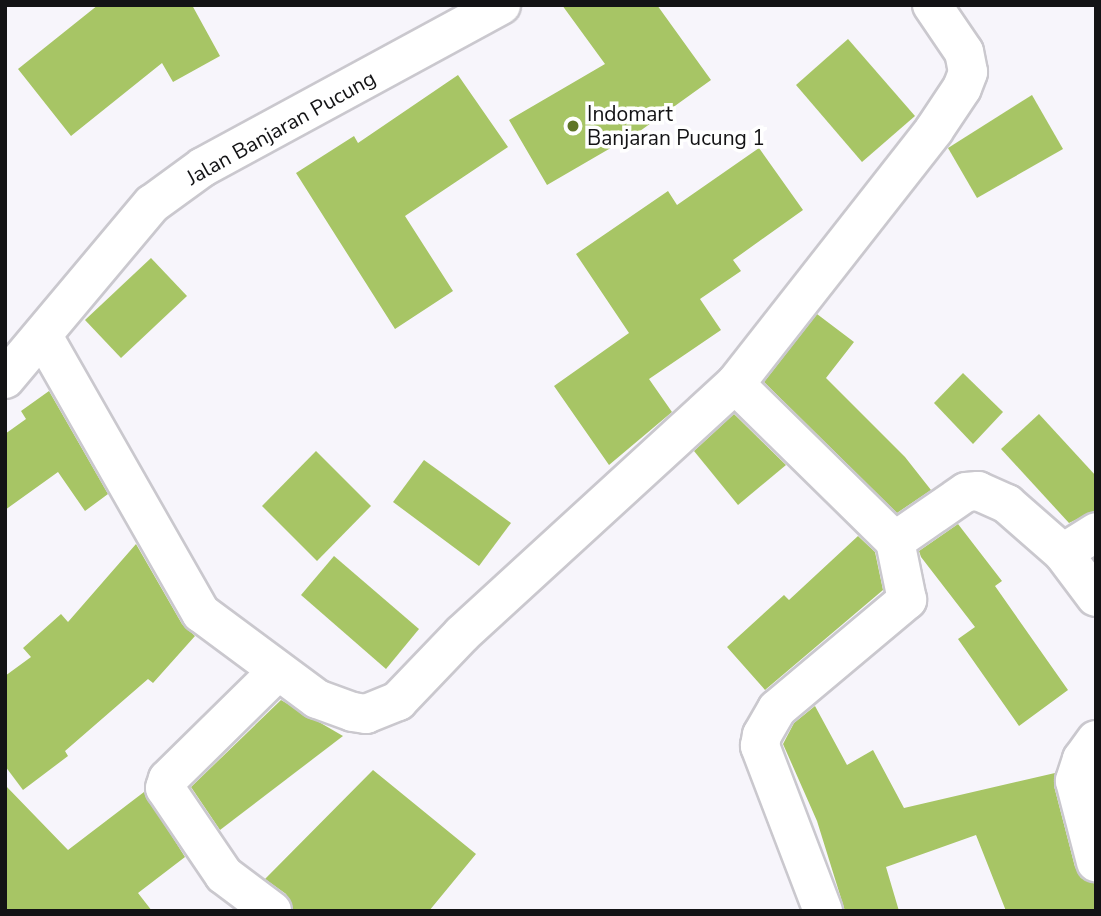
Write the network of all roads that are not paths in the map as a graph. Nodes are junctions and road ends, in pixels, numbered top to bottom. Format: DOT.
graph roads {
  1 [pos="501,5"];
  2 [pos="932,5"];
  3 [pos="44,338"];
  4 [pos="5,379"];
  5 [pos="735,384"];
  6 [pos="1096,531"];
  7 [pos="895,541"];
  8 [pos="1063,552"];
  9 [pos="1096,597"];
  10 [pos="278,671"];
  11 [pos="1096,740"];
  12 [pos="1096,862"];
  13 [pos="272,911"];
  14 [pos="823,911"];
  1 -- 3 [label="street, Jalan Banjaran Pucung"];
  2 -- 5 [label="street"];
  3 -- 4 [label="street, Jalan Banjaran Pucung"];
  3 -- 10 [label="street"];
  5 -- 7 [label="street"];
  5 -- 10 [label="street"];
  6 -- 8 [label="street"];
  7 -- 8 [label="street"];
  7 -- 14 [label="street"];
  8 -- 9 [label="street"];
  10 -- 13 [label="street"];
  11 -- 12 [label="street"];
}
